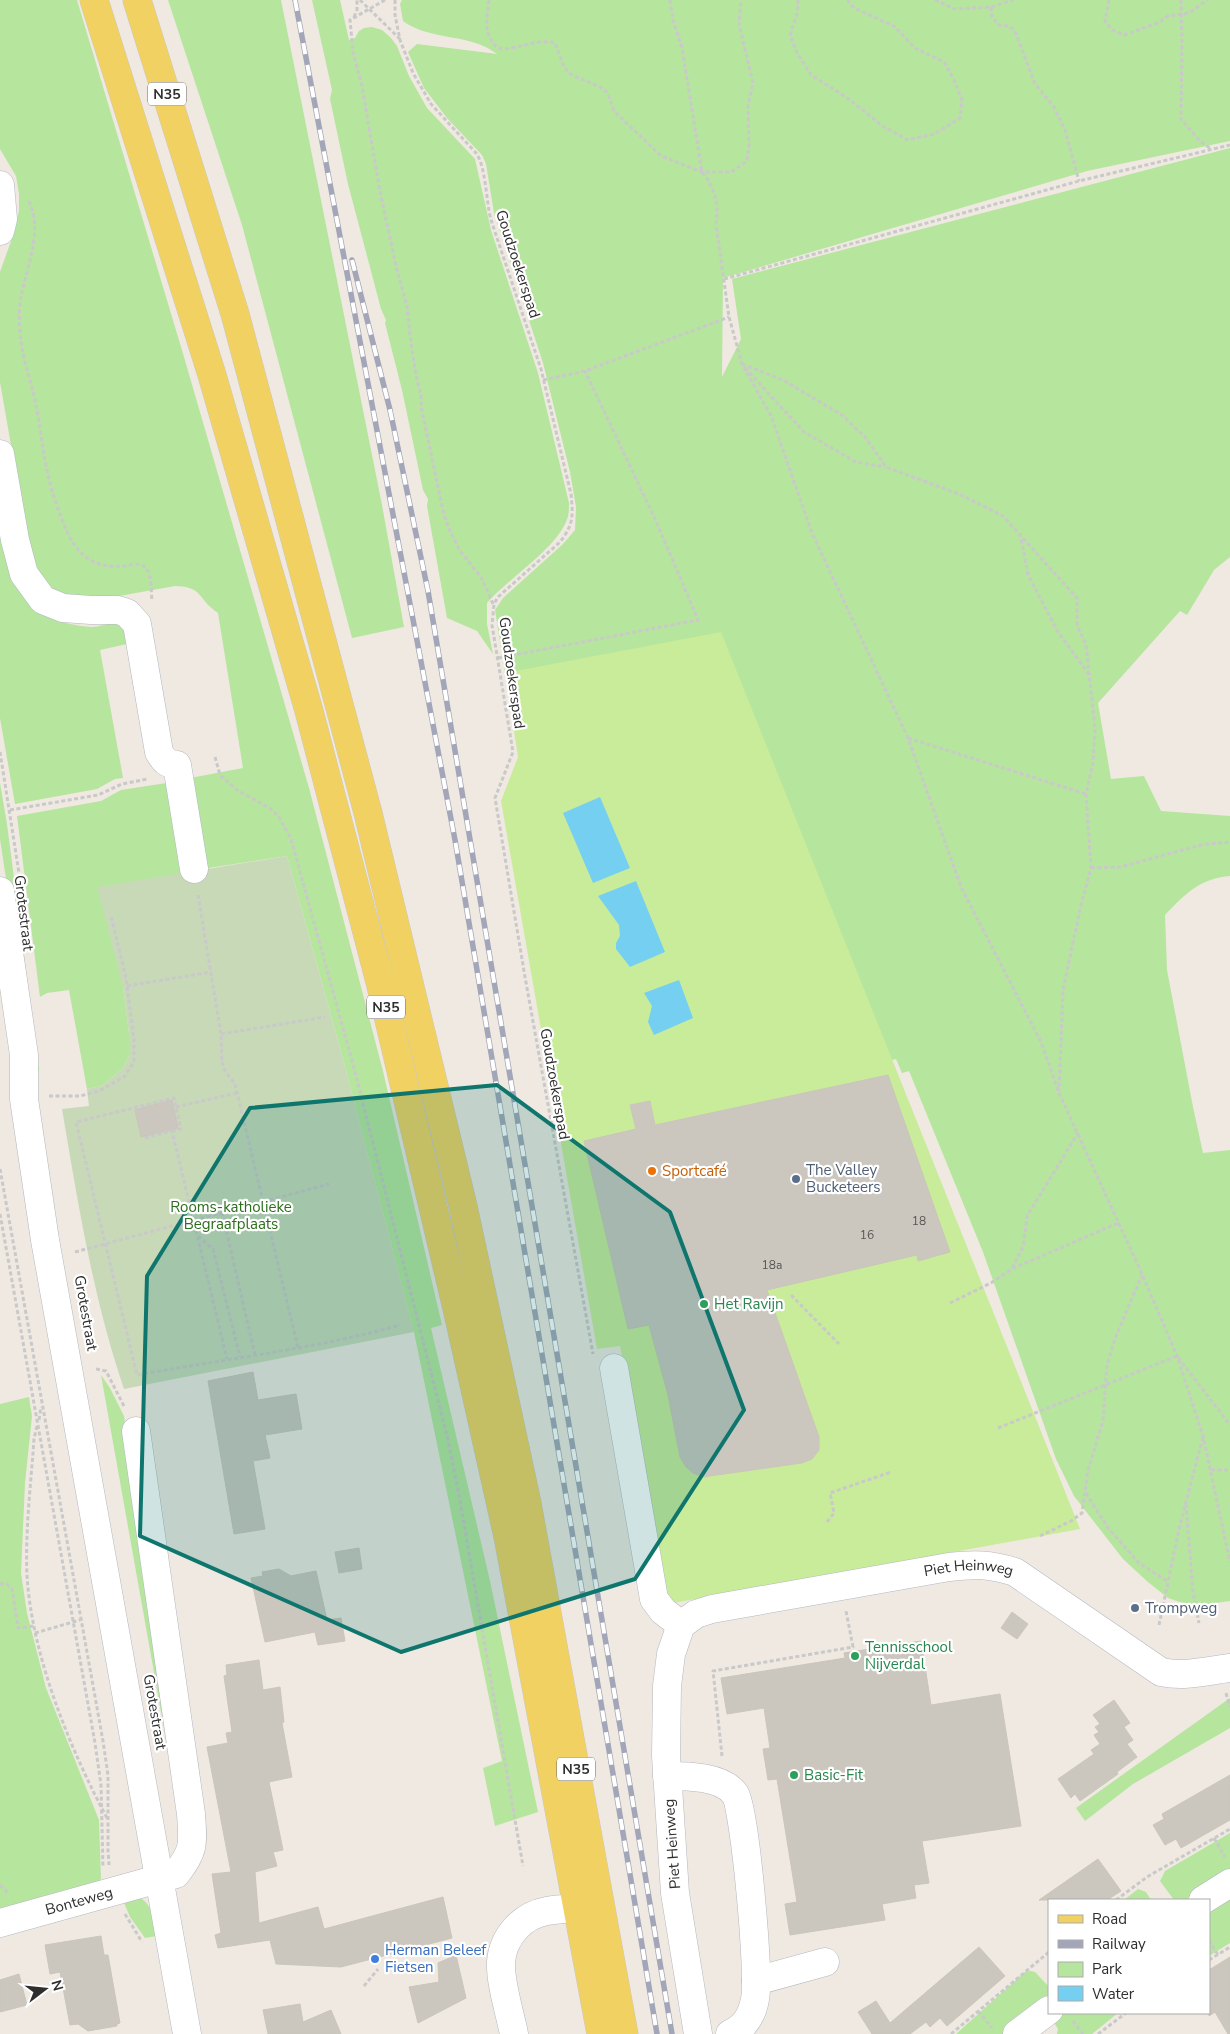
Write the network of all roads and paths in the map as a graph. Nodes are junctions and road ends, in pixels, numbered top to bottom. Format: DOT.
graph roads {
  1 [pos="94,0"];
  2 [pos="137,0"];
  3 [pos="358,0"];
  4 [pos="385,0"];
  5 [pos="395,0"];
  6 [pos="489,0"];
  7 [pos="670,0"];
  8 [pos="741,0"];
  9 [pos="798,0"];
  10 [pos="847,0"];
  11 [pos="934,0"];
  12 [pos="1013,0"];
  13 [pos="1109,0"];
  14 [pos="1180,0"];
  15 [pos="1207,0"];
  16 [pos="991,7"];
  17 [pos="370,8"];
  18 [pos="1181,14"];
  19 [pos="354,18"];
  20 [pos="400,40"];
  21 [pos="1230,145"];
  22 [pos="1212,149"];
  23 [pos="702,172"];
  24 [pos="1079,181"];
  25 [pos="0,185"];
  26 [pos="27,198"];
  27 [pos="0,231"];
  28 [pos="724,279"];
  29 [pos="729,317"];
  30 [pos="742,364"];
  31 [pos="585,371"];
  32 [pos="543,380"];
  33 [pos="0,454"];
  34 [pos="886,467"];
  35 [pos="1020,533"];
  36 [pos="152,604"];
  37 [pos="494,604"];
  38 [pos="498,658"];
  39 [pos="1091,676"];
  40 [pos="908,738"];
  41 [pos="0,752"];
  42 [pos="215,757"];
  43 [pos="177,766"];
  44 [pos="1086,794"];
  45 [pos="10,810"];
  46 [pos="1230,842"];
  47 [pos="1091,868"];
  48 [pos="194,869"];
  49 [pos="10,884"];
  50 [pos="111,916"];
  51 [pos="211,972"];
  52 [pos="127,986"];
  53 [pos="0,1013"];
  54 [pos="325,1017"];
  55 [pos="221,1034"];
  56 [pos="237,1093"];
  57 [pos="1059,1093"];
  58 [pos="40,1099"];
  59 [pos="176,1107"];
  60 [pos="172,1131"];
  61 [pos="1078,1133"];
  62 [pos="145,1138"];
  63 [pos="0,1169"];
  64 [pos="329,1184"];
  65 [pos="263,1201"];
  66 [pos="222,1212"];
  67 [pos="0,1214"];
  68 [pos="195,1220"];
  69 [pos="1118,1223"];
  70 [pos="198,1236"];
  71 [pos="74,1243"];
  72 [pos="105,1245"];
  73 [pos="75,1252"];
  74 [pos="77,1262"];
  75 [pos="1012,1269"];
  76 [pos="1142,1274"];
  77 [pos="791,1295"];
  78 [pos="950,1302"];
  79 [pos="400,1325"];
  80 [pos="839,1344"];
  81 [pos="298,1348"];
  82 [pos="255,1355"];
  83 [pos="1177,1356"];
  84 [pos="240,1357"];
  85 [pos="227,1358"];
  86 [pos="94,1360"];
  87 [pos="614,1368"];
  88 [pos="96,1369"];
  89 [pos="97,1379"];
  90 [pos="1106,1385"];
  91 [pos="42,1404"];
  92 [pos="38,1424"];
  93 [pos="1230,1425"];
  94 [pos="998,1428"];
  95 [pos="136,1431"];
  96 [pos="1204,1436"];
  97 [pos="1211,1470"];
  98 [pos="1230,1470"];
  99 [pos="891,1472"];
  100 [pos="1086,1492"];
  101 [pos="1185,1501"];
  102 [pos="827,1522"];
  103 [pos="1040,1536"];
  104 [pos="1230,1562"];
  105 [pos="1167,1581"];
  106 [pos="0,1584"];
  107 [pos="841,1587"];
  108 [pos="80,1620"];
  109 [pos="73,1622"];
  110 [pos="1199,1623"];
  111 [pos="682,1625"];
  112 [pos="1159,1625"];
  113 [pos="34,1626"];
  114 [pos="35,1633"];
  115 [pos="1230,1668"];
  116 [pos="667,1776"];
  117 [pos="725,1787"];
  118 [pos="102,1808"];
  119 [pos="109,1822"];
  120 [pos="1230,1829"];
  121 [pos="1214,1838"];
  122 [pos="523,1866"];
  123 [pos="1228,1871"];
  124 [pos="159,1879"];
  125 [pos="115,1890"];
  126 [pos="1117,1899"];
  127 [pos="1204,1899"];
  128 [pos="578,1908"];
  129 [pos="0,1923"];
  130 [pos="1210,1942"];
  131 [pos="1230,1947"];
  132 [pos="144,1949"];
  133 [pos="1048,1953"];
  134 [pos="1218,1955"];
  135 [pos="1210,1959"];
  136 [pos="825,1962"];
  137 [pos="378,1969"];
  138 [pos="756,1981"];
  139 [pos="364,1986"];
  140 [pos="978,2011"];
  141 [pos="1125,2014"];
  142 [pos="1060,2015"];
  143 [pos="187,2034"];
  144 [pos="514,2034"];
  145 [pos="601,2034"];
  146 [pos="624,2034"];
  147 [pos="698,2034"];
  148 [pos="730,2034"];
  149 [pos="951,2034"];
  150 [pos="997,2034"];
  151 [pos="1017,2034"];
  152 [pos="1083,2034"];
  153 [pos="1098,2034"];
  1 -- 128 [label="main road, N35"];
  2 -- 146 [label="main road, N35"];
  3 -- 17 [label="path"];
  3 -- 19 [label="path"];
  4 -- 17 [label="path"];
  5 -- 20 [label="path, Goudzoekerspad"];
  6 -- 23 [label="path"];
  7 -- 23 [label="path"];
  8 -- 23 [label="path"];
  9 -- 10 [label="path"];
  11 -- 16 [label="path"];
  12 -- 16 [label="path"];
  13 -- 18 [label="path"];
  14 -- 18 [label="path"];
  15 -- 18 [label="path"];
  16 -- 24 [label="path"];
  17 -- 19 [label="path"];
  17 -- 20 [label="path"];
  18 -- 22 [label="path"];
  19 -- 37 [label="path"];
  20 -- 32 [label="path, Goudzoekerspad"];
  21 -- 22 [label="path"];
  22 -- 24 [label="path"];
  23 -- 28 [label="path"];
  24 -- 28 [label="path"];
  25 -- 27 [label="street"];
  26 -- 36 [label="path"];
  28 -- 29 [label="path"];
  29 -- 30 [label="path"];
  29 -- 31 [label="path"];
  30 -- 34 [label="path"];
  30 -- 34 [label="path"];
  30 -- 40 [label="path"];
  31 -- 32 [label="path"];
  31 -- 38 [label="path"];
  32 -- 37 [label="path, Goudzoekerspad"];
  33 -- 43 [label="street"];
  34 -- 35 [label="path"];
  35 -- 39 [label="path"];
  35 -- 39 [label="path"];
  37 -- 38 [label="path, Goudzoekerspad"];
  38 -- 87 [label="path, Goudzoekerspad"];
  39 -- 44 [label="path"];
  40 -- 44 [label="path"];
  40 -- 57 [label="path"];
  41 -- 45 [label="path, Grotestraat"];
  42 -- 122 [label="path"];
  43 -- 45 [label="path"];
  43 -- 48 [label="street"];
  44 -- 47 [label="path"];
  45 -- 49 [label="path, Grotestraat"];
  46 -- 47 [label="path"];
  47 -- 57 [label="path"];
  48 -- 51 [label="path"];
  49 -- 58 [label="street, Grotestraat"];
  50 -- 52 [label="path"];
  51 -- 52 [label="path"];
  51 -- 55 [label="path"];
  52 -- 58 [label="path"];
  53 -- 58 [label="street, Grotestraat"];
  54 -- 55 [label="path"];
  55 -- 56 [label="path"];
  56 -- 59 [label="path"];
  56 -- 65 [label="path"];
  57 -- 61 [label="path"];
  58 -- 124 [label="street, Grotestraat"];
  59 -- 60 [label="path"];
  59 -- 72 [label="path"];
  60 -- 62 [label="path"];
  60 -- 68 [label="path"];
  61 -- 69 [label="path"];
  61 -- 75 [label="path"];
  63 -- 91 [label="path"];
  64 -- 65 [label="path"];
  65 -- 66 [label="path"];
  65 -- 81 [label="path"];
  66 -- 68 [label="path"];
  66 -- 82 [label="path"];
  67 -- 92 [label="path"];
  68 -- 70 [label="path"];
  68 -- 72 [label="path"];
  69 -- 75 [label="path"];
  69 -- 76 [label="path"];
  70 -- 84 [label="path"];
  70 -- 85 [label="path"];
  71 -- 73 [label="path, Grotestraat"];
  72 -- 73 [label="path"];
  72 -- 85 [label="path"];
  73 -- 74 [label="path, Grotestraat"];
  75 -- 78 [label="path"];
  76 -- 83 [label="path"];
  76 -- 90 [label="path"];
  77 -- 80 [label="path"];
  79 -- 81 [label="path"];
  81 -- 82 [label="path"];
  82 -- 84 [label="path"];
  83 -- 90 [label="path"];
  83 -- 93 [label="path"];
  83 -- 96 [label="path"];
  84 -- 85 [label="path"];
  86 -- 88 [label="path, Grotestraat"];
  87 -- 111 [label="street"];
  88 -- 89 [label="path, Grotestraat"];
  88 -- 95 [label="path"];
  90 -- 94 [label="path"];
  90 -- 100 [label="path"];
  91 -- 92 [label="path"];
  91 -- 108 [label="path"];
  92 -- 109 [label="path"];
  92 -- 113 [label="path"];
  95 -- 124 [label="street, Grotestraat"];
  96 -- 97 [label="path"];
  96 -- 101 [label="path"];
  97 -- 98 [label="path"];
  97 -- 104 [label="path"];
  99 -- 102 [label="path"];
  100 -- 103 [label="path"];
  100 -- 105 [label="path"];
  101 -- 105 [label="path"];
  101 -- 110 [label="path"];
  105 -- 112 [label="path"];
  106 -- 113 [label="path"];
  107 -- 111 [label="street, Piet Heinweg"];
  107 -- 115 [label="street, Piet Heinweg"];
  107 -- 117 [label="path"];
  108 -- 109 [label="path"];
  108 -- 119 [label="path"];
  109 -- 114 [label="path"];
  109 -- 118 [label="path"];
  111 -- 116 [label="street, Piet Heinweg"];
  113 -- 114 [label="path"];
  114 -- 118 [label="path"];
  116 -- 117 [label="street"];
  116 -- 147 [label="street, Piet Heinweg"];
  117 -- 138 [label="street"];
  118 -- 119 [label="path"];
  118 -- 125 [label="path"];
  119 -- 125 [label="path"];
  120 -- 121 [label="path"];
  121 -- 123 [label="path"];
  121 -- 126 [label="path"];
  123 -- 127 [label="street"];
  124 -- 125 [label="street, Bonteweg"];
  124 -- 143 [label="street, Grotestraat"];
  125 -- 129 [label="street, Bonteweg"];
  125 -- 132 [label="path"];
  128 -- 144 [label="street"];
  128 -- 145 [label="main road, N35"];
  130 -- 134 [label="path"];
  131 -- 134 [label="path"];
  133 -- 140 [label="path"];
  134 -- 135 [label="path"];
  136 -- 138 [label="street"];
  137 -- 139 [label="path"];
  138 -- 148 [label="street"];
  140 -- 149 [label="path"];
  140 -- 150 [label="path"];
  141 -- 153 [label="path"];
  142 -- 151 [label="street"];
  142 -- 152 [label="path"];
}
